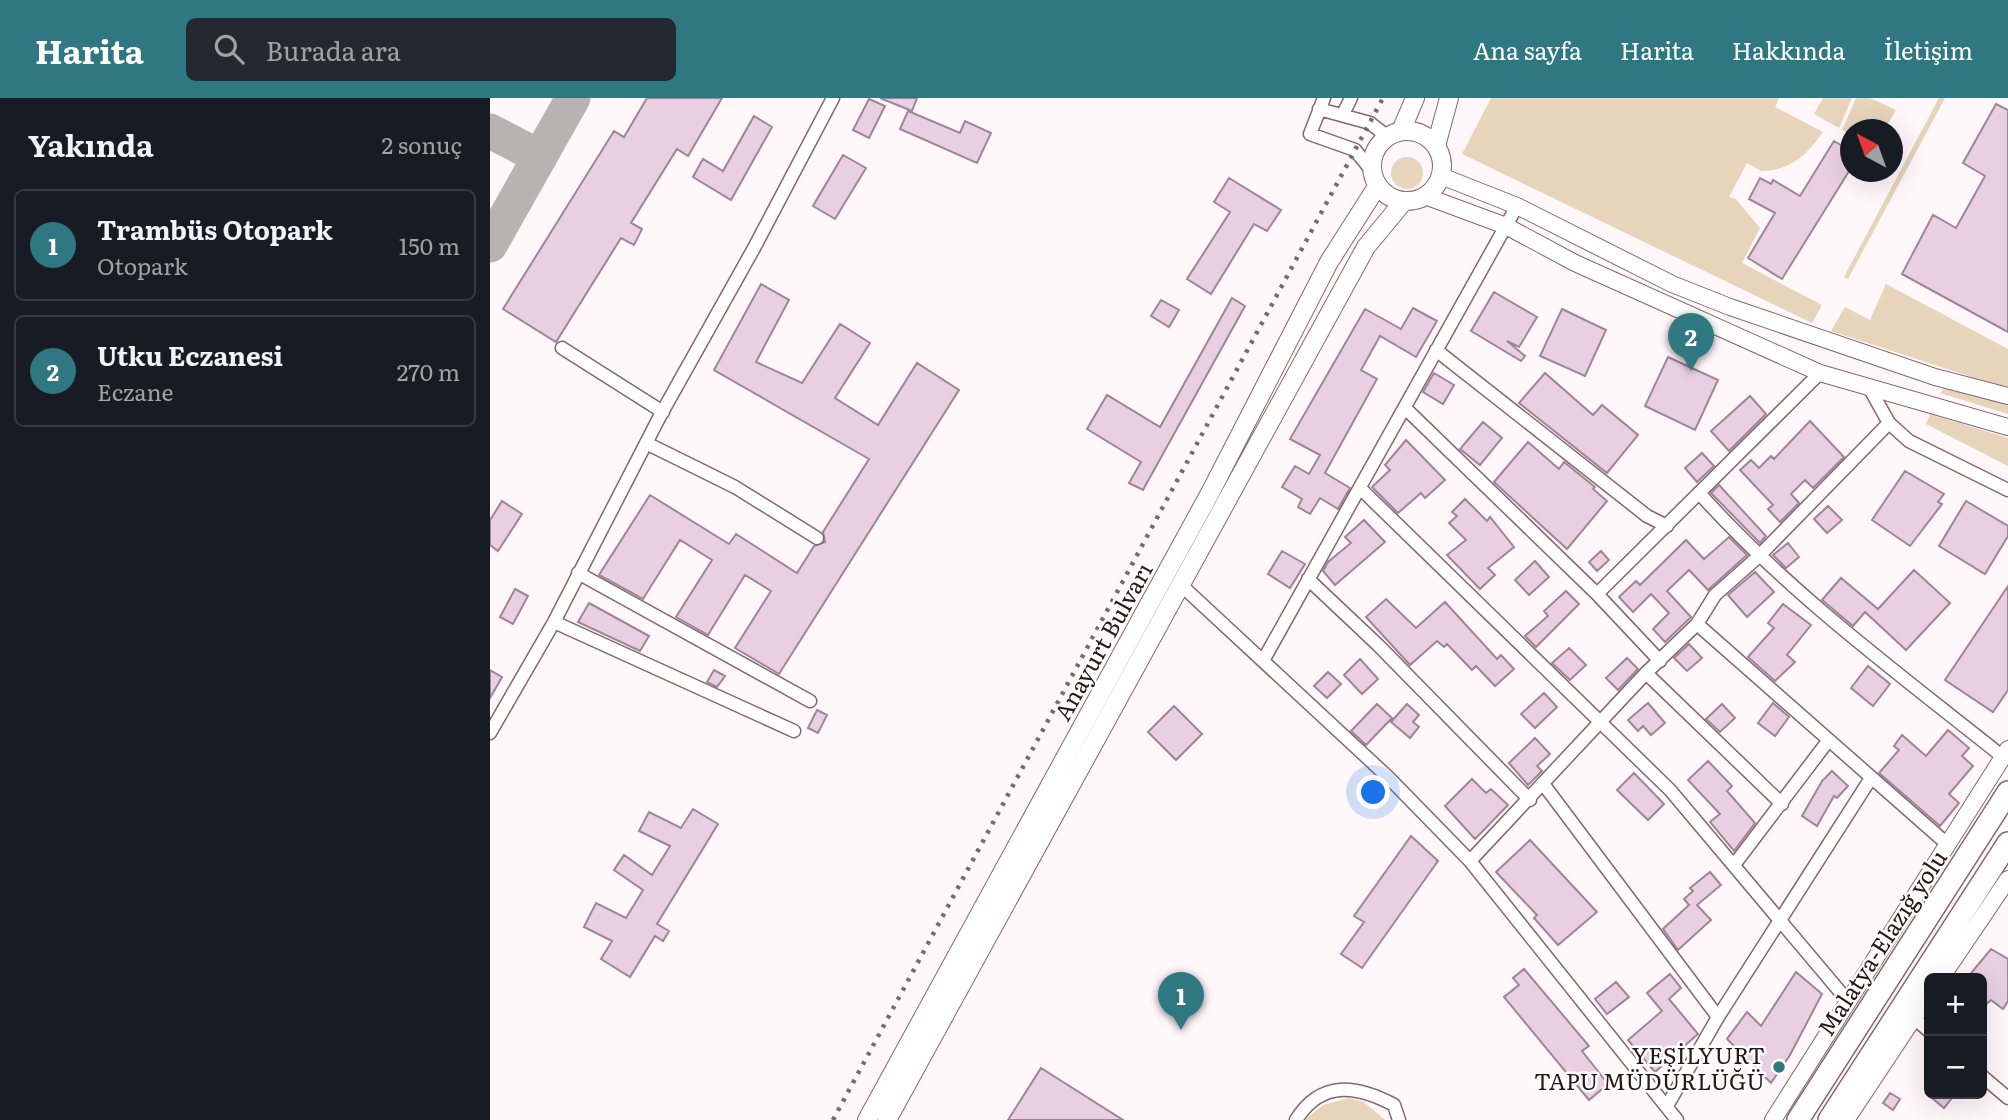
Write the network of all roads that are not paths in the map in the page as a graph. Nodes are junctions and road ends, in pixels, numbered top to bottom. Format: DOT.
graph roads {
  1 [pos="833,98"];
  2 [pos="1351,98"];
  3 [pos="1415,98"];
  4 [pos="1449,98"];
  5 [pos="1322,104"];
  6 [pos="1343,114"];
  7 [pos="1394,134"];
  8 [pos="1436,146"];
  9 [pos="1441,176"];
  10 [pos="1375,178"];
  11 [pos="1424,196"];
  12 [pos="1404,201"];
  13 [pos="1517,206"];
  14 [pos="1506,226"];
  15 [pos="562,348"];
  16 [pos="1436,350"];
  17 [pos="1820,373"];
  18 [pos="1870,389"];
  19 [pos="2008,396"];
  20 [pos="1405,408"];
  21 [pos="663,412"];
  22 [pos="1889,423"];
  23 [pos="2008,427"];
  24 [pos="646,443"];
  25 [pos="1361,489"];
  26 [pos="2008,490"];
  27 [pos="1700,494"];
  28 [pos="1667,526"];
  29 [pos="817,538"];
  30 [pos="1758,557"];
  31 [pos="579,573"];
  32 [pos="1308,579"];
  33 [pos="1181,585"];
  34 [pos="1597,594"];
  35 [pos="554,622"];
  36 [pos="1697,625"];
  37 [pos="1264,659"];
  38 [pos="1660,661"];
  39 [pos="1646,673"];
  40 [pos="810,701"];
  41 [pos="1601,721"];
  42 [pos="794,731"];
  43 [pos="490,733"];
  44 [pos="1828,741"];
  45 [pos="2005,753"];
  46 [pos="1871,778"];
  47 [pos="1544,785"];
  48 [pos="2008,792"];
  49 [pos="1530,800"];
  50 [pos="1782,804"];
  51 [pos="1946,843"];
  52 [pos="2008,843"];
  53 [pos="1471,861"];
  54 [pos="1734,865"];
  55 [pos="2008,878"];
  56 [pos="1780,920"];
  57 [pos="1944,973"];
  58 [pos="1924,999"];
  59 [pos="1847,1000"];
  60 [pos="1906,1015"];
  61 [pos="1718,1017"];
  62 [pos="1924,1028"];
  63 [pos="1987,1080"];
  64 [pos="2008,1098"];
  65 [pos="1667,1106"];
  66 [pos="867,1120"];
  67 [pos="887,1120"];
  68 [pos="1296,1120"];
  69 [pos="1399,1120"];
  70 [pos="1677,1120"];
  71 [pos="1773,1120"];
  72 [pos="1798,1120"];
  73 [pos="1829,1120"];
  74 [pos="1846,1120"];
  1 -- 21 [label="street"];
  2 -- 6 [label="street"];
  3 -- 7 [label="main road"];
  4 -- 8 [label="main road"];
  5 -- 6 [label="street"];
  5 -- 10 [label="street"];
  6 -- 7 [label="street"];
  7 -- 8 [label="main road"];
  7 -- 10 [label="main road"];
  8 -- 9 [label="main road"];
  9 -- 11 [label="main road"];
  9 -- 13 [label="street"];
  10 -- 12 [label="main road"];
  10 -- 66 [label="main road, Anayurt Bulvarı"];
  11 -- 12 [label="main road"];
  11 -- 14 [label="street"];
  12 -- 33 [label="main road, Anayurt Bulvarı"];
  13 -- 14 [label="street"];
  13 -- 19 [label="street"];
  14 -- 16 [label="street"];
  14 -- 17 [label="street"];
  15 -- 21 [label="street"];
  16 -- 20 [label="street"];
  16 -- 28 [label="street"];
  17 -- 18 [label="street"];
  17 -- 27 [label="street"];
  18 -- 22 [label="street"];
  18 -- 23 [label="street"];
  20 -- 25 [label="street"];
  20 -- 34 [label="street"];
  21 -- 24 [label="street"];
  22 -- 26 [label="street"];
  22 -- 30 [label="street"];
  24 -- 29 [label="street"];
  24 -- 31 [label="street"];
  25 -- 32 [label="street"];
  25 -- 41 [label="street"];
  27 -- 28 [label="street"];
  27 -- 30 [label="street"];
  28 -- 34 [label="street"];
  30 -- 36 [label="street"];
  30 -- 45 [label="street"];
  31 -- 35 [label="street"];
  31 -- 40 [label="street"];
  32 -- 37 [label="street"];
  32 -- 49 [label="street"];
  33 -- 37 [label="street"];
  33 -- 67 [label="main road, Anayurt Bulvarı"];
  34 -- 38 [label="street"];
  35 -- 42 [label="street"];
  35 -- 43 [label="street"];
  36 -- 38 [label="street"];
  36 -- 44 [label="street"];
  37 -- 53 [label="street"];
  38 -- 39 [label="street"];
  39 -- 41 [label="street"];
  39 -- 50 [label="street"];
  41 -- 47 [label="street"];
  41 -- 54 [label="street"];
  44 -- 46 [label="street"];
  44 -- 50 [label="street"];
  45 -- 51 [label="street"];
  46 -- 51 [label="street"];
  46 -- 56 [label="street"];
  47 -- 49 [label="street"];
  47 -- 61 [label="street"];
  48 -- 72 [label="highway, Malatya-Elazığ yolu"];
  49 -- 53 [label="street"];
  50 -- 54 [label="street"];
  51 -- 59 [label="street"];
  52 -- 60 [label="highway"];
  53 -- 65 [label="street"];
  54 -- 56 [label="street"];
  55 -- 57 [label="street"];
  56 -- 59 [label="street"];
  56 -- 61 [label="street"];
  58 -- 60 [label="street"];
  59 -- 71 [label="street"];
  60 -- 62 [label="street"];
  60 -- 73 [label="highway"];
  60 -- 74 [label="street"];
  61 -- 65 [label="street"];
  63 -- 64 [label="street"];
  65 -- 70 [label="street"];
  68 -- 69 [label="street"];
}
